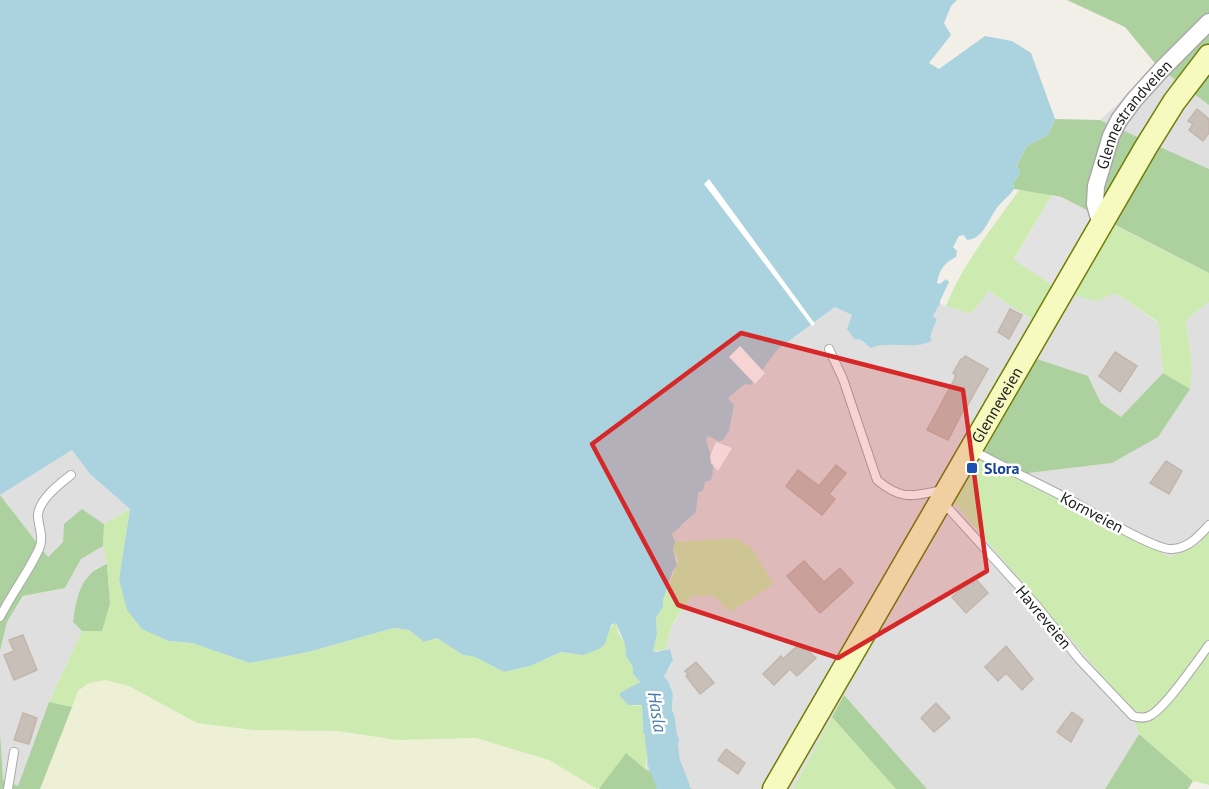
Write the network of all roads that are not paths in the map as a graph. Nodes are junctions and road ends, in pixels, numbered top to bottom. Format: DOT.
graph roads {
  1 [pos="1209,22"];
  2 [pos="1209,56"];
  3 [pos="1101,225"];
  4 [pos="829,349"];
  5 [pos="971,450"];
  6 [pos="71,475"];
  7 [pos="944,498"];
  8 [pos="1209,525"];
  9 [pos="0,617"];
  10 [pos="1209,645"];
  11 [pos="14,752"];
  12 [pos="8,789"];
  13 [pos="774,789"];
  1 -- 3 [label="street, Glennestrandveien"];
  2 -- 3 [label="main road, Glenneveien"];
  3 -- 5 [label="main road, Glenneveien"];
  4 -- 7 [label="lane"];
  5 -- 7 [label="main road, Glenneveien"];
  5 -- 8 [label="lane, Kornveien"];
  6 -- 9 [label="lane"];
  7 -- 10 [label="lane, Havreveien"];
  7 -- 13 [label="main road, Glenneveien"];
  11 -- 12 [label="lane"];
}
